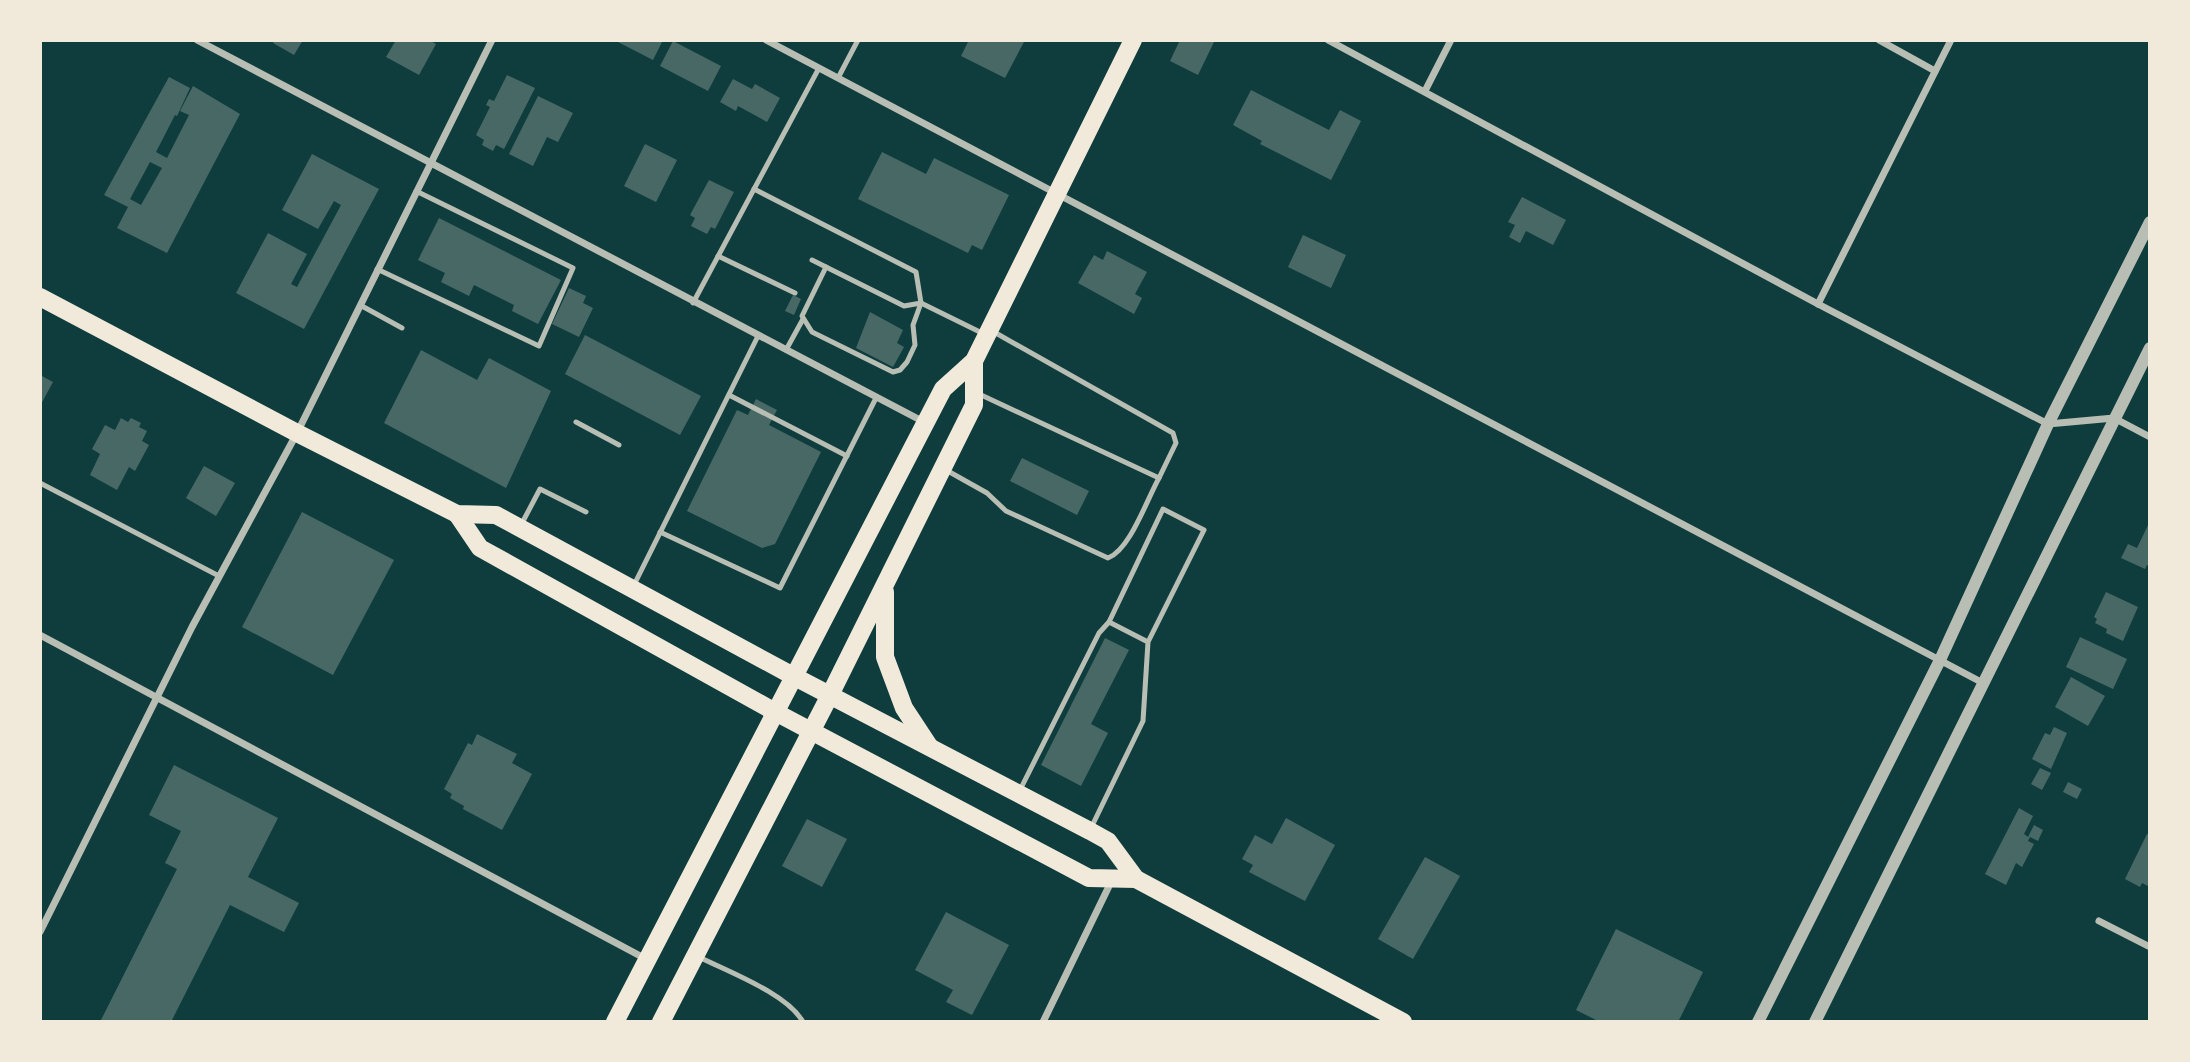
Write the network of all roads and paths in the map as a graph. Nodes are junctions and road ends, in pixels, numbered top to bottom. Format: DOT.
graph roads {
  1 [pos="197,40"];
  2 [pos="492,40"];
  3 [pos="766,40"];
  4 [pos="858,40"];
  5 [pos="1133,40"];
  6 [pos="1328,40"];
  7 [pos="1451,40"];
  8 [pos="1880,40"];
  9 [pos="1951,40"];
  10 [pos="819,68"];
  11 [pos="1935,71"];
  12 [pos="838,78"];
  13 [pos="1425,92"];
  14 [pos="430,164"];
  15 [pos="754,189"];
  16 [pos="416,191"];
  17 [pos="1056,193"];
  18 [pos="2150,222"];
  19 [pos="719,256"];
  20 [pos="812,260"];
  21 [pos="826,267"];
  22 [pos="377,269"];
  23 [pos="795,293"];
  24 [pos="40,297"];
  25 [pos="693,303"];
  26 [pos="921,303"];
  27 [pos="1818,304"];
  28 [pos="360,305"];
  29 [pos="803,319"];
  30 [pos="402,328"];
  31 [pos="988,332"];
  32 [pos="758,336"];
  33 [pos="2150,348"];
  34 [pos="786,351"];
  35 [pos="974,361"];
  36 [pos="974,392"];
  37 [pos="729,395"];
  38 [pos="876,398"];
  39 [pos="2114,418"];
  40 [pos="576,422"];
  41 [pos="925,423"];
  42 [pos="2048,424"];
  43 [pos="297,433"];
  44 [pos="2150,437"];
  45 [pos="620,445"];
  46 [pos="847,456"];
  47 [pos="943,469"];
  48 [pos="1158,478"];
  49 [pos="40,483"];
  50 [pos="586,512"];
  51 [pos="457,514"];
  52 [pos="519,528"];
  53 [pos="660,532"];
  54 [pos="219,576"];
  55 [pos="886,583"];
  56 [pos="632,587"];
  57 [pos="1109,622"];
  58 [pos="40,635"];
  59 [pos="1148,642"];
  60 [pos="1940,660"];
  61 [pos="795,677"];
  62 [pos="1983,683"];
  63 [pos="830,695"];
  64 [pos="157,697"];
  65 [pos="777,713"];
  66 [pos="811,731"];
  67 [pos="931,748"];
  68 [pos="1018,794"];
  69 [pos="1090,831"];
  70 [pos="1113,879"];
  71 [pos="1136,879"];
  72 [pos="2099,922"];
  73 [pos="40,932"];
  74 [pos="2150,947"];
  75 [pos="694,955"];
  76 [pos="646,959"];
  77 [pos="615,1022"];
  78 [pos="661,1022"];
  79 [pos="803,1022"];
  80 [pos="1043,1022"];
  81 [pos="1403,1022"];
  82 [pos="1758,1022"];
  83 [pos="1815,1022"];
  1 -- 14 [label="street"];
  2 -- 14 [label="street"];
  3 -- 10 [label="street"];
  4 -- 12 [label="lane"];
  5 -- 17 [label="highway"];
  6 -- 13 [label="street"];
  7 -- 13 [label="street"];
  8 -- 11 [label="street"];
  9 -- 11 [label="street"];
  10 -- 12 [label="street"];
  10 -- 15 [label="lane"];
  11 -- 27 [label="street"];
  12 -- 17 [label="street"];
  13 -- 27 [label="street"];
  14 -- 16 [label="street"];
  14 -- 25 [label="street"];
  15 -- 19 [label="lane"];
  15 -- 26 [label="lane"];
  16 -- 22 [label="street"];
  16 -- 22 [label="lane"];
  17 -- 31 [label="highway"];
  17 -- 60 [label="street"];
  18 -- 42 [label="street"];
  19 -- 23 [label="lane"];
  19 -- 25 [label="lane"];
  20 -- 21 [label="lane"];
  21 -- 26 [label="lane"];
  21 -- 29 [label="lane"];
  22 -- 28 [label="street"];
  24 -- 43 [label="highway"];
  25 -- 32 [label="street"];
  26 -- 29 [label="lane"];
  26 -- 31 [label="lane"];
  27 -- 42 [label="street"];
  28 -- 30 [label="lane"];
  28 -- 43 [label="street"];
  29 -- 34 [label="lane"];
  31 -- 35 [label="highway"];
  31 -- 48 [label="lane"];
  32 -- 34 [label="street"];
  32 -- 37 [label="lane"];
  33 -- 39 [label="street"];
  34 -- 38 [label="street"];
  35 -- 36 [label="highway"];
  35 -- 41 [label="highway"];
  36 -- 47 [label="highway"];
  36 -- 48 [label="lane"];
  37 -- 46 [label="lane"];
  37 -- 53 [label="lane"];
  38 -- 41 [label="street"];
  38 -- 46 [label="lane"];
  39 -- 42 [label="street"];
  39 -- 44 [label="street"];
  39 -- 62 [label="street"];
  40 -- 45 [label="lane"];
  41 -- 61 [label="highway"];
  42 -- 60 [label="street"];
  43 -- 51 [label="highway"];
  43 -- 54 [label="street"];
  46 -- 53 [label="lane"];
  47 -- 48 [label="lane"];
  47 -- 55 [label="highway"];
  49 -- 54 [label="lane"];
  50 -- 52 [label="lane"];
  51 -- 52 [label="highway"];
  51 -- 65 [label="highway"];
  52 -- 56 [label="highway"];
  53 -- 56 [label="lane"];
  54 -- 64 [label="street"];
  55 -- 63 [label="highway"];
  55 -- 67 [label="highway"];
  56 -- 61 [label="highway"];
  57 -- 59 [label="lane"];
  57 -- 59 [label="lane"];
  57 -- 68 [label="lane"];
  58 -- 64 [label="street"];
  59 -- 69 [label="lane"];
  60 -- 62 [label="street"];
  60 -- 82 [label="street"];
  61 -- 63 [label="highway"];
  61 -- 65 [label="highway"];
  62 -- 83 [label="street"];
  63 -- 66 [label="highway"];
  63 -- 67 [label="highway"];
  64 -- 73 [label="street"];
  64 -- 76 [label="street"];
  65 -- 66 [label="highway"];
  65 -- 76 [label="highway"];
  66 -- 70 [label="highway"];
  66 -- 75 [label="highway"];
  67 -- 68 [label="highway"];
  68 -- 69 [label="highway"];
  69 -- 71 [label="highway"];
  70 -- 71 [label="highway"];
  70 -- 80 [label="street"];
  71 -- 81 [label="highway"];
  72 -- 74 [label="street"];
  75 -- 78 [label="highway"];
  75 -- 79 [label="lane"];
  76 -- 77 [label="highway"];
}
